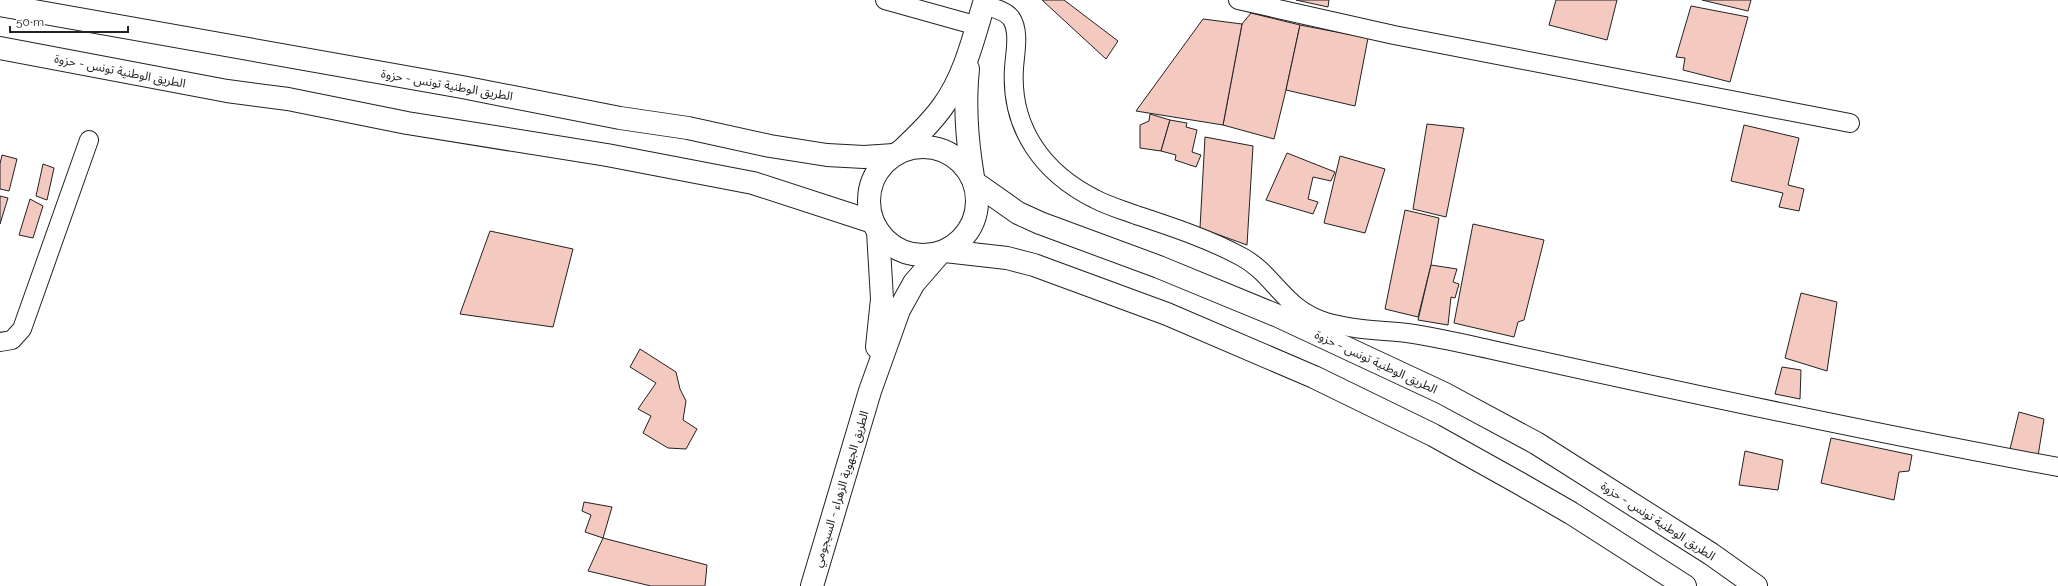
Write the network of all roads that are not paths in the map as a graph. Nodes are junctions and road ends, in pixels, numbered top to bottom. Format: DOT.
graph roads {
  1 [pos="885,0"];
  2 [pos="1238,0"];
  3 [pos="984,3"];
  4 [pos="0,4"];
  5 [pos="978,26"];
  6 [pos="0,48"];
  7 [pos="970,48"];
  8 [pos="1850,124"];
  9 [pos="89,140"];
  10 [pos="897,153"];
  11 [pos="973,179"];
  12 [pos="875,227"];
  13 [pos="943,252"];
  14 [pos="0,342"];
  15 [pos="870,391"];
  16 [pos="2058,467"];
  17 [pos="812,586"];
  18 [pos="1685,586"];
  19 [pos="1756,586"];
  1 -- 5 [label="street"];
  2 -- 8 [label="street"];
  3 -- 5 [label="main road"];
  3 -- 16 [label="street"];
  4 -- 10 [label="main road, الطريق الوطنية تونس - حزوة"];
  5 -- 7 [label="main road"];
  6 -- 12 [label="main road, الطريق الوطنية تونس - حزوة"];
  7 -- 10 [label="main road"];
  7 -- 11 [label="main road"];
  9 -- 14 [label="street"];
  10 -- 11 [label="main road"];
  10 -- 12 [label="main road"];
  11 -- 13 [label="main road"];
  11 -- 19 [label="main road, الطريق الوطنية تونس - حزوة"];
  12 -- 13 [label="main road"];
  12 -- 15 [label="main road, الطريق الجهوية الزهراء - السيجومي"];
  13 -- 15 [label="main road, الطريق الجهوية الزهراء - السيجومي"];
  13 -- 18 [label="main road"];
  15 -- 17 [label="main road, الطريق الجهوية الزهراء - السيجومي"];
}
